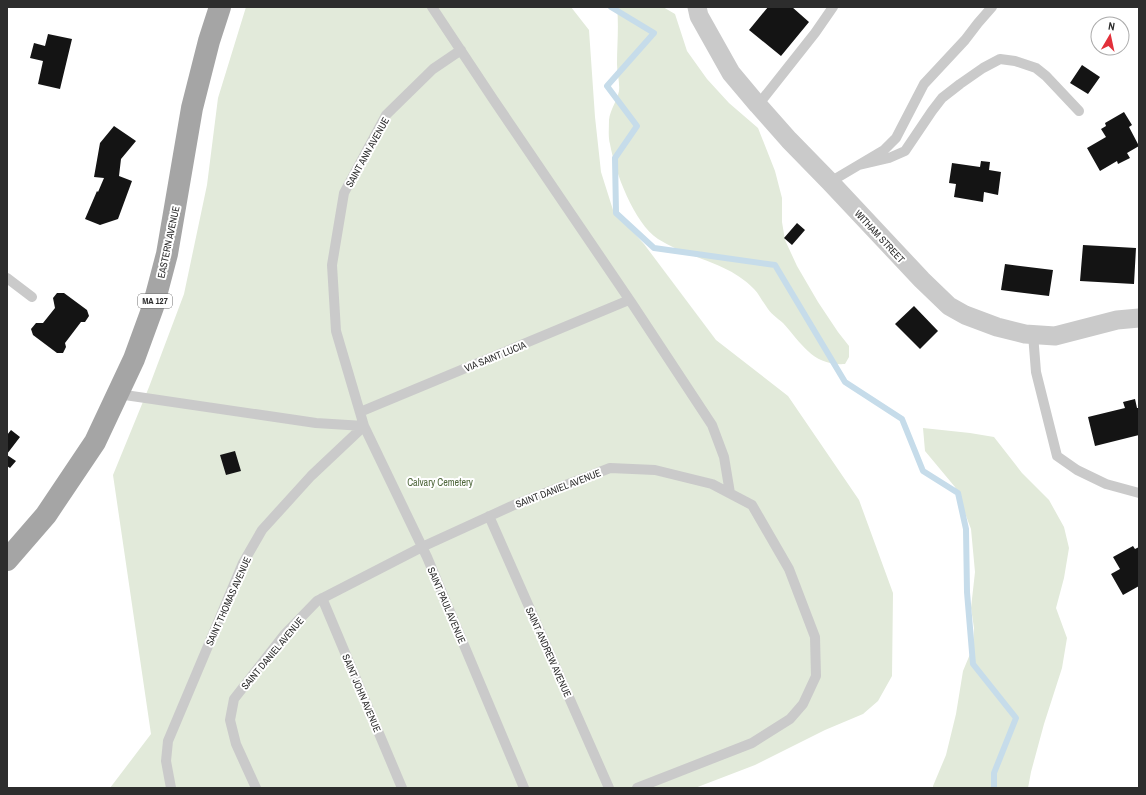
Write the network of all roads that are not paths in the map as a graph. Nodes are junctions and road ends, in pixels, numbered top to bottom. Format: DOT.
graph roads {
  1 [pos="220,7"];
  2 [pos="432,7"];
  3 [pos="697,7"];
  4 [pos="833,7"];
  5 [pos="992,7"];
  6 [pos="461,50"];
  7 [pos="758,105"];
  8 [pos="1079,111"];
  9 [pos="859,165"];
  10 [pos="830,182"];
  11 [pos="7,278"];
  12 [pos="32,297"];
  13 [pos="629,300"];
  14 [pos="1139,318"];
  15 [pos="1033,334"];
  16 [pos="118,394"];
  17 [pos="360,412"];
  18 [pos="364,426"];
  19 [pos="730,493"];
  20 [pos="1139,493"];
  21 [pos="489,516"];
  22 [pos="422,547"];
  23 [pos="7,560"];
  24 [pos="322,598"];
  25 [pos="171,788"];
  26 [pos="256,788"];
  27 [pos="402,788"];
  28 [pos="524,788"];
  29 [pos="609,788"];
  30 [pos="637,788"];
  1 -- 16 [label="main road, EASTERN AVENUE / MA 127"];
  2 -- 6 [label="lane"];
  3 -- 7 [label="street, WITHAM STREET"];
  4 -- 7 [label="lane"];
  5 -- 9 [label="lane"];
  6 -- 13 [label="lane"];
  6 -- 17 [label="lane, SAINT ANN AVENUE"];
  7 -- 10 [label="street, WITHAM STREET"];
  8 -- 9 [label="lane"];
  9 -- 10 [label="lane"];
  10 -- 15 [label="street, WITHAM STREET"];
  11 -- 12 [label="lane"];
  13 -- 17 [label="lane, VIA SAINT LUCIA"];
  13 -- 19 [label="lane"];
  14 -- 15 [label="street, WITHAM STREET"];
  15 -- 20 [label="lane"];
  16 -- 18 [label="lane"];
  16 -- 23 [label="main road, EASTERN AVENUE / MA 127"];
  17 -- 18 [label="lane, SAINT ANN AVENUE"];
  18 -- 22 [label="lane, SAINT PAUL AVENUE"];
  18 -- 25 [label="lane, SAINT THOMAS AVENUE"];
  19 -- 21 [label="lane, SAINT DANIEL AVENUE"];
  19 -- 30 [label="lane, SAINT DANIEL AVENUE"];
  21 -- 22 [label="lane, SAINT DANIEL AVENUE"];
  21 -- 29 [label="lane, SAINT ANDREW AVENUE"];
  22 -- 24 [label="lane, SAINT DANIEL AVENUE"];
  22 -- 28 [label="lane, SAINT PAUL AVENUE"];
  24 -- 26 [label="lane, SAINT DANIEL AVENUE"];
  24 -- 27 [label="lane, SAINT JOHN AVENUE"];
}
